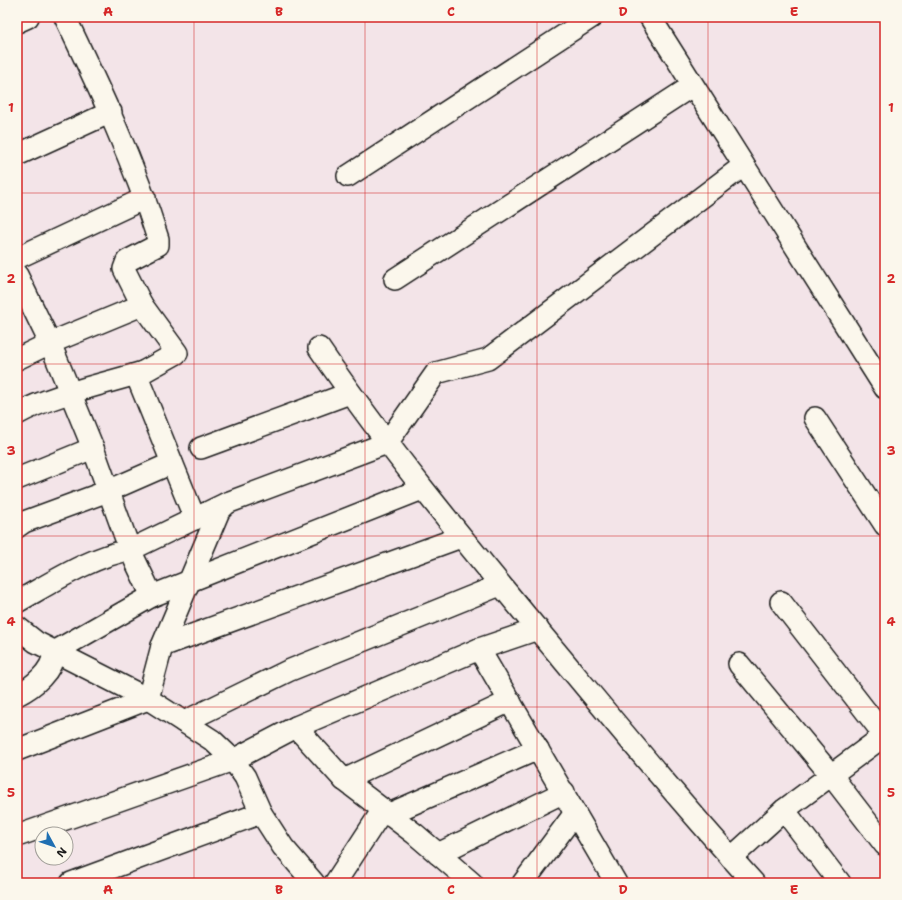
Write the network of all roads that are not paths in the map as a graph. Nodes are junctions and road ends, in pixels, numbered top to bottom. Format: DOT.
graph roads {
  1 [pos="28,17"];
  2 [pos="65,17"];
  3 [pos="592,17"];
  4 [pos="650,17"];
  5 [pos="17,22"];
  6 [pos="692,86"];
  7 [pos="111,112"];
  8 [pos="17,155"];
  9 [pos="743,166"];
  10 [pos="348,176"];
  11 [pos="145,198"];
  12 [pos="17,258"];
  13 [pos="17,275"];
  14 [pos="395,279"];
  15 [pos="142,305"];
  16 [pos="50,343"];
  17 [pos="319,348"];
  18 [pos="17,359"];
  19 [pos="143,372"];
  20 [pos="885,388"];
  21 [pos="350,393"];
  22 [pos="70,394"];
  23 [pos="17,414"];
  24 [pos="815,418"];
  25 [pos="387,443"];
  26 [pos="93,448"];
  27 [pos="201,448"];
  28 [pos="172,463"];
  29 [pos="17,479"];
  30 [pos="422,489"];
  31 [pos="108,491"];
  32 [pos="227,503"];
  33 [pos="195,519"];
  34 [pos="885,525"];
  35 [pos="17,527"];
  36 [pos="461,537"];
  37 [pos="130,550"];
  38 [pos="188,581"];
  39 [pos="500,585"];
  40 [pos="152,596"];
  41 [pos="17,602"];
  42 [pos="781,602"];
  43 [pos="17,627"];
  44 [pos="538,630"];
  45 [pos="162,646"];
  46 [pos="479,649"];
  47 [pos="54,652"];
  48 [pos="739,664"];
  49 [pos="17,695"];
  50 [pos="148,699"];
  51 [pos="510,701"];
  52 [pos="184,722"];
  53 [pos="296,727"];
  54 [pos="885,736"];
  55 [pos="538,749"];
  56 [pos="17,750"];
  57 [pos="233,760"];
  58 [pos="831,775"];
  59 [pos="344,780"];
  60 [pos="564,792"];
  61 [pos="784,810"];
  62 [pos="260,812"];
  63 [pos="385,813"];
  64 [pos="575,813"];
  65 [pos="17,836"];
  66 [pos="885,845"];
  67 [pos="438,854"];
  68 [pos="731,858"];
  69 [pos="462,880"];
  70 [pos="612,881"];
  71 [pos="71,883"];
  72 [pos="314,883"];
  73 [pos="334,883"];
  74 [pos="523,883"];
  75 [pos="754,883"];
  76 [pos="840,883"];
  1 -- 5 [label="street"];
  2 -- 7 [label="street"];
  3 -- 10 [label="street"];
  4 -- 6 [label="street"];
  6 -- 9 [label="street"];
  6 -- 14 [label="street"];
  7 -- 8 [label="street"];
  7 -- 11 [label="street"];
  9 -- 20 [label="street"];
  9 -- 25 [label="street"];
  11 -- 12 [label="street"];
  11 -- 15 [label="street"];
  13 -- 16 [label="street"];
  15 -- 16 [label="street"];
  15 -- 19 [label="street"];
  16 -- 18 [label="street"];
  16 -- 22 [label="street"];
  17 -- 21 [label="street"];
  19 -- 22 [label="street"];
  19 -- 28 [label="street"];
  21 -- 25 [label="street"];
  21 -- 27 [label="street"];
  22 -- 23 [label="street"];
  22 -- 26 [label="street"];
  24 -- 34 [label="street"];
  25 -- 30 [label="street"];
  25 -- 32 [label="street"];
  26 -- 29 [label="street"];
  26 -- 31 [label="street"];
  28 -- 31 [label="street"];
  28 -- 33 [label="street"];
  30 -- 36 [label="street"];
  30 -- 38 [label="street"];
  31 -- 35 [label="street"];
  31 -- 37 [label="street"];
  32 -- 33 [label="street"];
  32 -- 38 [label="street"];
  33 -- 37 [label="street"];
  36 -- 39 [label="street"];
  36 -- 45 [label="street"];
  37 -- 40 [label="street"];
  37 -- 41 [label="street"];
  38 -- 40 [label="street"];
  38 -- 45 [label="street"];
  39 -- 44 [label="street"];
  39 -- 52 [label="street"];
  40 -- 47 [label="street"];
  42 -- 54 [label="street"];
  43 -- 47 [label="street"];
  44 -- 46 [label="street"];
  44 -- 68 [label="street"];
  45 -- 50 [label="street"];
  46 -- 51 [label="street"];
  46 -- 53 [label="street"];
  47 -- 49 [label="street"];
  47 -- 50 [label="street"];
  48 -- 58 [label="street"];
  50 -- 52 [label="street"];
  50 -- 56 [label="street"];
  51 -- 55 [label="street"];
  51 -- 59 [label="street"];
  52 -- 57 [label="street"];
  53 -- 57 [label="street"];
  53 -- 59 [label="street"];
  54 -- 58 [label="street"];
  55 -- 60 [label="street"];
  55 -- 63 [label="street"];
  57 -- 62 [label="street"];
  57 -- 65 [label="street"];
  58 -- 61 [label="street"];
  58 -- 66 [label="street"];
  59 -- 63 [label="street"];
  60 -- 64 [label="street"];
  60 -- 67 [label="street"];
  61 -- 68 [label="street"];
  61 -- 76 [label="street"];
  62 -- 71 [label="street"];
  62 -- 72 [label="street"];
  63 -- 67 [label="street"];
  63 -- 73 [label="street"];
  64 -- 70 [label="street"];
  64 -- 74 [label="street"];
  67 -- 69 [label="street"];
  68 -- 75 [label="street"];
}
